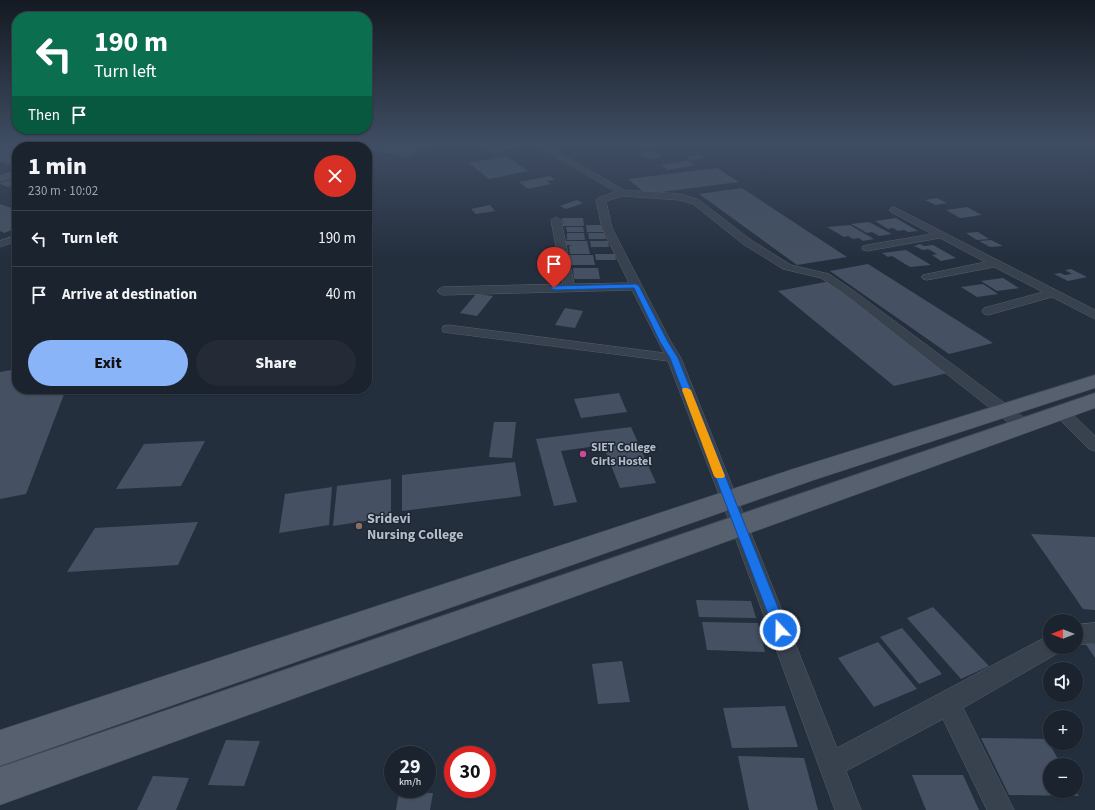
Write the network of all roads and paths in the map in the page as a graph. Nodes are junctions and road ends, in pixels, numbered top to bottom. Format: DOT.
graph roads {
  1 [pos="605,183"];
  2 [pos="622,193"];
  3 [pos="894,210"];
  4 [pos="556,220"];
  5 [pos="942,235"];
  6 [pos="12,240"];
  7 [pos="0,244"];
  8 [pos="867,248"];
  9 [pos="997,263"];
  10 [pos="927,277"];
  11 [pos="636,286"];
  12 [pos="570,288"];
  13 [pos="443,291"];
  14 [pos="1054,293"];
  15 [pos="988,311"];
  16 [pos="1095,315"];
  17 [pos="448,329"];
  18 [pos="674,358"];
  19 [pos="1095,381"];
  20 [pos="1095,400"];
  21 [pos="1061,412"];
  22 [pos="1014,418"];
  23 [pos="1095,445"];
  24 [pos="735,513"];
  25 [pos="1095,633"];
  26 [pos="1083,634"];
  27 [pos="1043,650"];
  28 [pos="948,704"];
  29 [pos="0,748"];
  30 [pos="831,765"];
  31 [pos="0,786"];
  32 [pos="848,810"];
  33 [pos="1001,810"];
  1 -- 2 [label="street"];
  2 -- 11 [label="street"];
  2 -- 22 [label="street"];
  3 -- 5 [label="street"];
  4 -- 12 [label="street"];
  5 -- 8 [label="street"];
  5 -- 9 [label="street"];
  6 -- 7 [label="street"];
  9 -- 10 [label="street"];
  9 -- 14 [label="street"];
  11 -- 12 [label="street"];
  11 -- 18 [label="street"];
  12 -- 13 [label="street"];
  14 -- 15 [label="street"];
  14 -- 16 [label="street"];
  17 -- 18 [label="street"];
  18 -- 24 [label="street"];
  19 -- 22 [label="main road"];
  20 -- 21 [label="main road"];
  21 -- 22 [label="main road"];
  21 -- 23 [label="street"];
  22 -- 24 [label="main road"];
  24 -- 29 [label="main road"];
  24 -- 30 [label="street"];
  24 -- 31 [label="main road"];
  25 -- 26 [label="street"];
  27 -- 28 [label="street"];
  28 -- 30 [label="street"];
  28 -- 33 [label="street"];
  30 -- 32 [label="street"];
}
